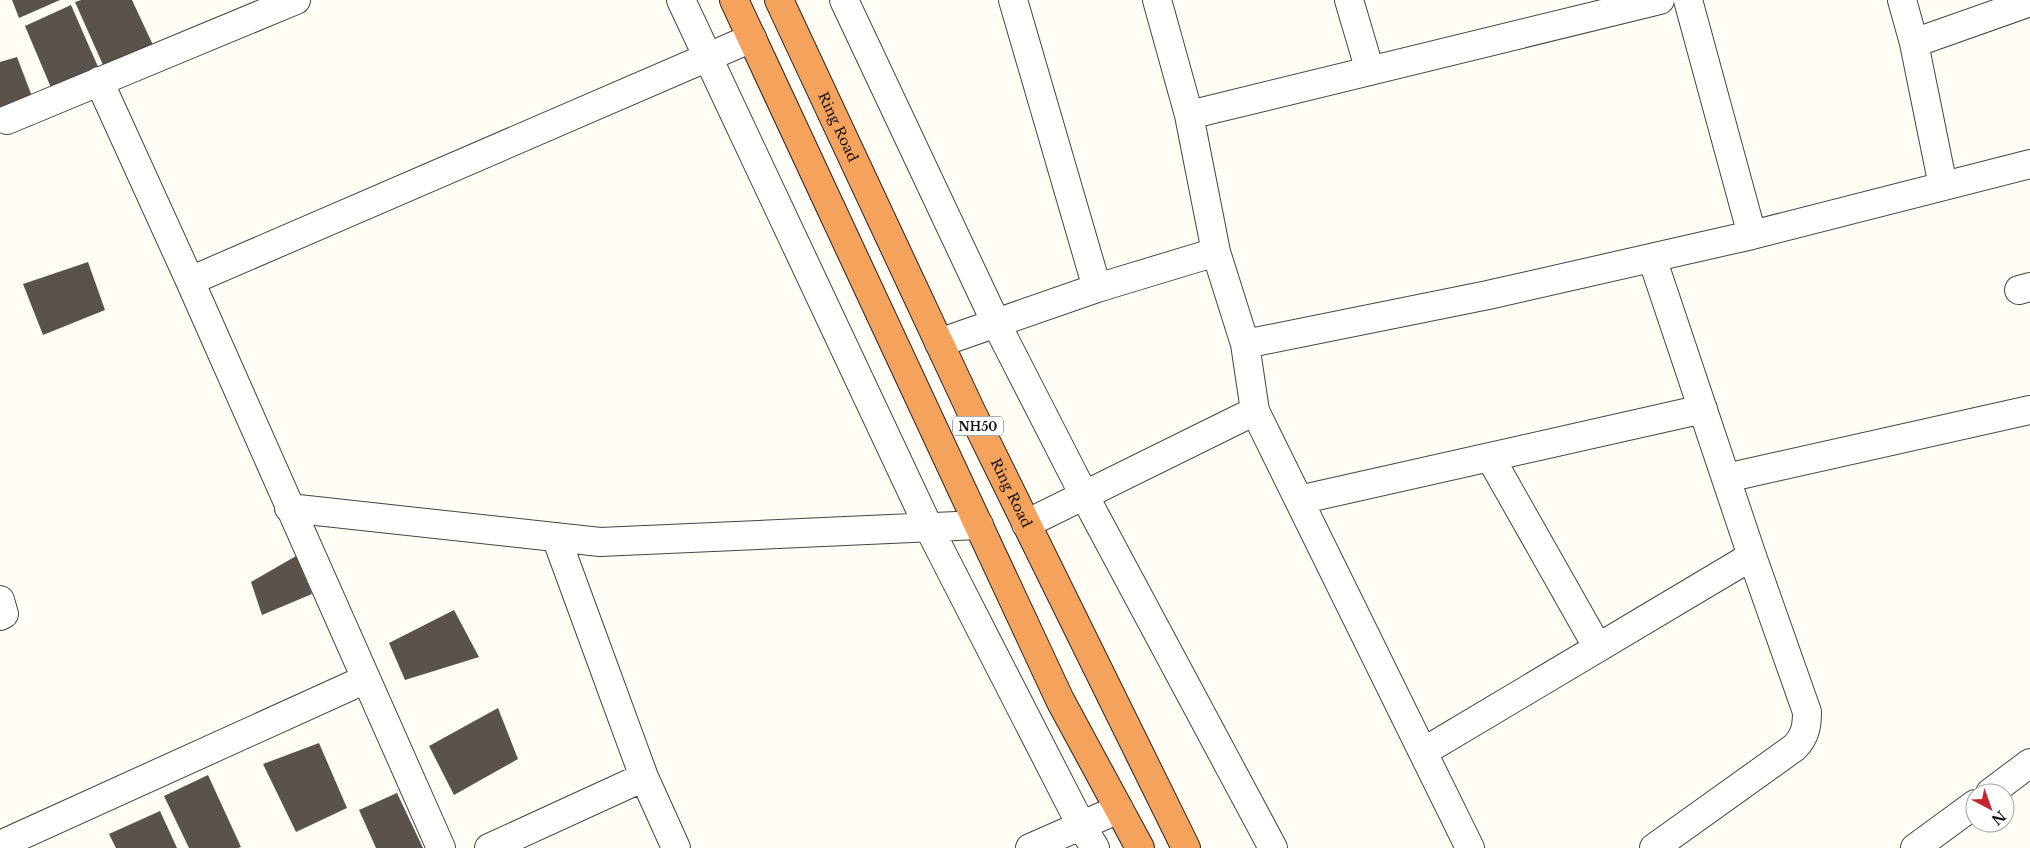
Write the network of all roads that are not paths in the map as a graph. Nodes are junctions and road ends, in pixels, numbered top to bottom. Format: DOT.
graph roads {
  1 [pos="296,0"];
  2 [pos="681,0"];
  3 [pos="734,0"];
  4 [pos="779,0"];
  5 [pos="844,0"];
  6 [pos="1013,0"];
  7 [pos="1157,0"];
  8 [pos="1349,0"];
  9 [pos="1660,0"];
  10 [pos="1688,0"];
  11 [pos="1902,0"];
  12 [pos="2030,2"];
  13 [pos="752,38"];
  14 [pos="1914,43"];
  15 [pos="709,56"];
  16 [pos="1370,71"];
  17 [pos="99,81"];
  18 [pos="1189,115"];
  19 [pos="7,120"];
  20 [pos="2030,164"];
  21 [pos="1943,186"];
  22 [pos="1752,235"];
  23 [pos="1216,252"];
  24 [pos="1652,258"];
  25 [pos="190,281"];
  26 [pos="1097,288"];
  27 [pos="996,323"];
  28 [pos="939,343"];
  29 [pos="1245,344"];
  30 [pos="1702,410"];
  31 [pos="2030,410"];
  32 [pos="1255,411"];
  33 [pos="1490,456"];
  34 [pos="1726,478"];
  35 [pos="1084,496"];
  36 [pos="1299,500"];
  37 [pos="289,508"];
  38 [pos="1026,524"];
  39 [pos="979,525"];
  40 [pos="929,528"];
  41 [pos="556,538"];
  42 [pos="1752,556"];
  43 [pos="0,600"];
  44 [pos="0,616"];
  45 [pos="1598,648"];
  46 [pos="366,679"];
  47 [pos="1423,752"];
  48 [pos="2030,764"];
  49 [pos="644,777"];
  50 [pos="2004,783"];
  51 [pos="1119,809"];
  52 [pos="1965,811"];
  53 [pos="1088,837"];
  54 [pos="0,846"];
  55 [pos="441,848"];
  56 [pos="489,848"];
  57 [pos="676,848"];
  58 [pos="1030,848"];
  59 [pos="1140,848"];
  60 [pos="1186,848"];
  61 [pos="1273,848"];
  62 [pos="1470,848"];
  63 [pos="1654,848"];
  64 [pos="1915,848"];
  1 -- 17 [label="street"];
  2 -- 15 [label="street"];
  3 -- 13 [label="highway, NH50"];
  4 -- 28 [label="highway, Ring Road / NH50"];
  5 -- 27 [label="street"];
  6 -- 26 [label="street"];
  7 -- 18 [label="street"];
  8 -- 16 [label="street"];
  9 -- 16 [label="street"];
  10 -- 22 [label="street"];
  11 -- 14 [label="street"];
  12 -- 14 [label="street"];
  13 -- 15 [label="street"];
  13 -- 39 [label="highway, NH50"];
  14 -- 21 [label="street"];
  15 -- 25 [label="street"];
  15 -- 40 [label="street"];
  16 -- 18 [label="street"];
  17 -- 19 [label="street"];
  17 -- 25 [label="street"];
  18 -- 23 [label="street"];
  20 -- 21 [label="street"];
  21 -- 22 [label="street"];
  22 -- 24 [label="street"];
  23 -- 26 [label="street"];
  23 -- 29 [label="street"];
  24 -- 29 [label="street"];
  24 -- 30 [label="street"];
  25 -- 37 [label="street"];
  26 -- 27 [label="street"];
  27 -- 28 [label="street"];
  27 -- 35 [label="street"];
  28 -- 38 [label="highway, Ring Road / NH50"];
  29 -- 32 [label="street"];
  30 -- 33 [label="street"];
  30 -- 34 [label="street"];
  31 -- 34 [label="street"];
  32 -- 35 [label="street"];
  32 -- 36 [label="street"];
  33 -- 36 [label="street"];
  33 -- 45 [label="street"];
  34 -- 42 [label="street"];
  35 -- 38 [label="street"];
  35 -- 61 [label="street"];
  36 -- 47 [label="street"];
  37 -- 41 [label="street"];
  37 -- 46 [label="street"];
  38 -- 60 [label="highway, Ring Road / NH50"];
  39 -- 40 [label="street"];
  39 -- 51 [label="highway, NH50"];
  40 -- 41 [label="street"];
  40 -- 53 [label="street"];
  41 -- 49 [label="street"];
  42 -- 45 [label="street"];
  42 -- 63 [label="street"];
  43 -- 44 [label="street"];
  45 -- 47 [label="street"];
  46 -- 54 [label="street"];
  46 -- 55 [label="street"];
  47 -- 62 [label="street"];
  48 -- 50 [label="street"];
  49 -- 56 [label="street"];
  49 -- 57 [label="street"];
  51 -- 53 [label="street"];
  51 -- 59 [label="highway, NH50"];
  52 -- 64 [label="street"];
  53 -- 58 [label="street"];
}
